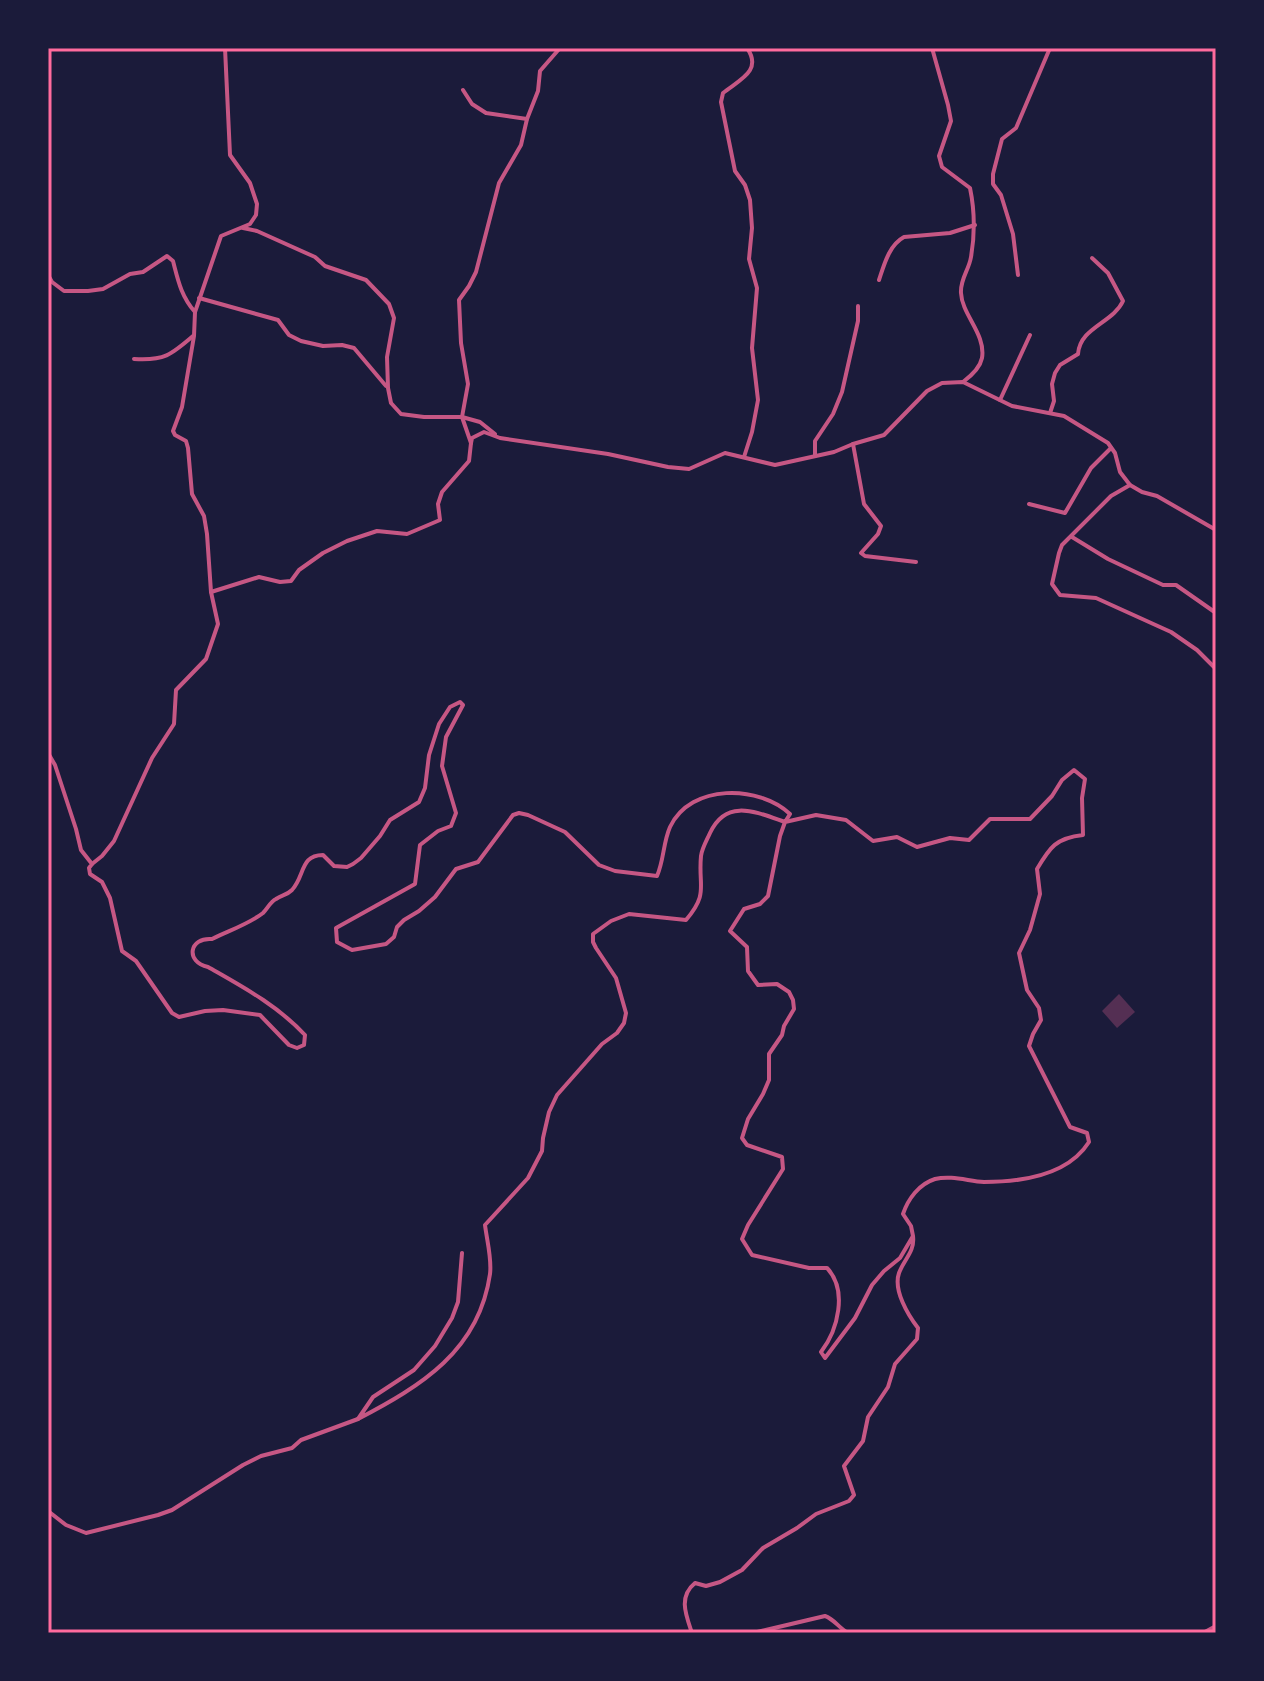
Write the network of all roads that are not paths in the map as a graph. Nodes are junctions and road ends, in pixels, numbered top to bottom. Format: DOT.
graph roads {
  1 [pos="225,48"];
  2 [pos="560,48"];
  3 [pos="747,48"];
  4 [pos="925,48"];
  5 [pos="932,48"];
  6 [pos="1050,48"];
  7 [pos="933,57"];
  8 [pos="463,90"];
  9 [pos="527,119"];
  10 [pos="975,225"];
  11 [pos="241,228"];
  12 [pos="1092,258"];
  13 [pos="48,275"];
  14 [pos="1018,275"];
  15 [pos="879,280"];
  16 [pos="199,298"];
  17 [pos="858,306"];
  18 [pos="195,312"];
  19 [pos="1030,335"];
  20 [pos="194,336"];
  21 [pos="134,359"];
  22 [pos="963,382"];
  23 [pos="388,388"];
  24 [pos="1000,400"];
  25 [pos="1050,413"];
  26 [pos="462,417"];
  27 [pos="500,438"];
  28 [pos="471,443"];
  29 [pos="853,444"];
  30 [pos="1111,448"];
  31 [pos="815,456"];
  32 [pos="744,457"];
  33 [pos="1130,485"];
  34 [pos="1029,504"];
  35 [pos="1216,530"];
  36 [pos="1072,537"];
  37 [pos="916,562"];
  38 [pos="211,592"];
  39 [pos="1216,613"];
  40 [pos="1214,667"];
  41 [pos="48,753"];
  42 [pos="785,822"];
  43 [pos="92,864"];
  44 [pos="913,1236"];
  45 [pos="462,1253"];
  46 [pos="358,1419"];
  47 [pos="48,1511"];
  48 [pos="1216,1626"];
  49 [pos="692,1633"];
  50 [pos="753,1633"];
  51 [pos="848,1633"];
  52 [pos="1203,1633"];
  1 -- 11 [label="street"];
  2 -- 9 [label="street"];
  3 -- 32 [label="street"];
  4 -- 7 [label="street"];
  5 -- 7 [label="street"];
  6 -- 14 [label="street"];
  7 -- 10 [label="street"];
  8 -- 9 [label="street"];
  9 -- 26 [label="street"];
  10 -- 15 [label="street"];
  10 -- 22 [label="street"];
  11 -- 16 [label="street"];
  11 -- 23 [label="street"];
  12 -- 25 [label="street"];
  13 -- 18 [label="street"];
  16 -- 18 [label="street"];
  16 -- 23 [label="street"];
  17 -- 31 [label="street"];
  18 -- 20 [label="street"];
  19 -- 24 [label="street"];
  20 -- 21 [label="street"];
  20 -- 38 [label="street"];
  22 -- 24 [label="street"];
  22 -- 29 [label="street"];
  23 -- 26 [label="street"];
  24 -- 25 [label="street"];
  25 -- 30 [label="street"];
  26 -- 27 [label="street"];
  26 -- 28 [label="street"];
  27 -- 28 [label="street"];
  27 -- 32 [label="street"];
  28 -- 38 [label="street"];
  29 -- 31 [label="street"];
  29 -- 37 [label="street"];
  30 -- 33 [label="street"];
  30 -- 34 [label="street"];
  31 -- 32 [label="street"];
  33 -- 35 [label="street"];
  33 -- 36 [label="street"];
  36 -- 39 [label="street"];
  36 -- 40 [label="street"];
  38 -- 43 [label="street"];
  41 -- 43 [label="street"];
  42 -- 43 [label="street"];
  42 -- 44 [label="street"];
  42 -- 44 [label="street"];
  42 -- 46 [label="street"];
  44 -- 49 [label="street"];
  45 -- 46 [label="street"];
  46 -- 47 [label="street"];
  48 -- 52 [label="street"];
  50 -- 51 [label="street"];
}
